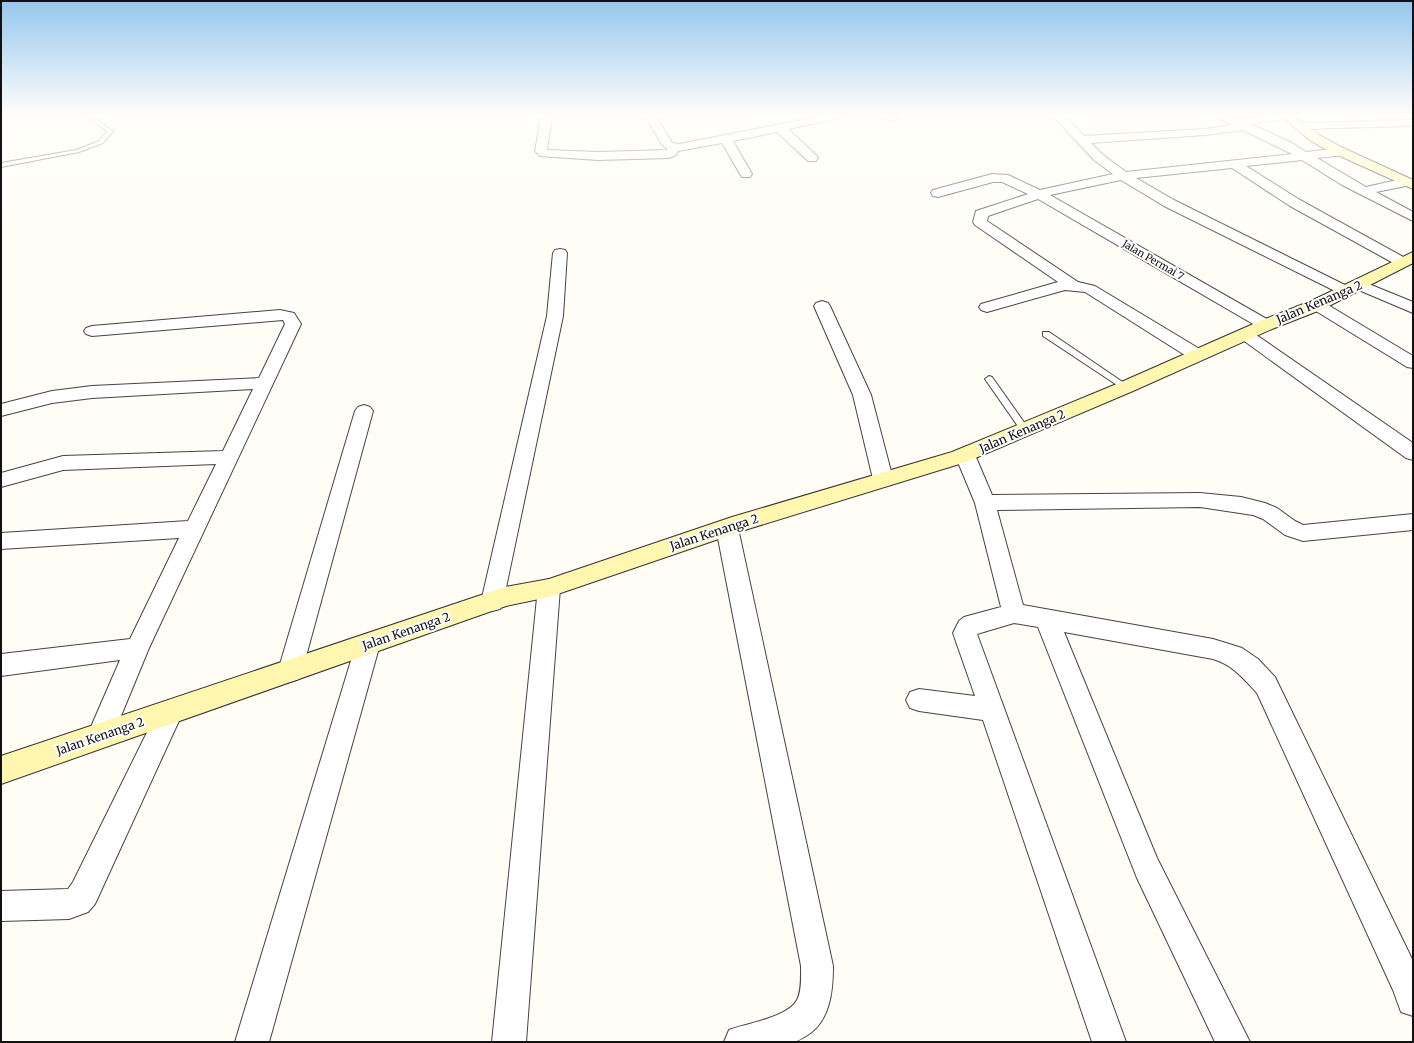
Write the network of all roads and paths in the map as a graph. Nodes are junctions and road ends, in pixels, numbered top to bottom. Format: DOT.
graph roads {
  1 [pos="741,165"];
  2 [pos="1107,165"];
  3 [pos="1236,165"];
  4 [pos="1319,165"];
  5 [pos="1368,165"];
  6 [pos="746,174"];
  7 [pos="1123,176"];
  8 [pos="1410,184"];
  9 [pos="1364,191"];
  10 [pos="938,193"];
  11 [pos="1040,195"];
  12 [pos="1413,217"];
  13 [pos="560,253"];
  14 [pos="1408,260"];
  15 [pos="1073,284"];
  16 [pos="1360,285"];
  17 [pos="1413,293"];
  18 [pos="1317,305"];
  19 [pos="822,306"];
  20 [pos="987,307"];
  21 [pos="1413,308"];
  22 [pos="1266,325"];
  23 [pos="92,331"];
  24 [pos="1046,334"];
  25 [pos="1246,335"];
  26 [pos="1197,355"];
  27 [pos="1413,363"];
  28 [pos="989,379"];
  29 [pos="265,383"];
  30 [pos="1126,387"];
  31 [pos="364,411"];
  32 [pos="2,412"];
  33 [pos="1025,430"];
  34 [pos="1413,453"];
  35 [pos="965,455"];
  36 [pos="229,457"];
  37 [pos="883,479"];
  38 [pos="1,480"];
  39 [pos="985,503"];
  40 [pos="1413,522"];
  41 [pos="727,528"];
  42 [pos="194,529"];
  43 [pos="1,541"];
  44 [pos="550,588"];
  45 [pos="492,602"];
  46 [pos="1014,613"];
  47 [pos="1047,620"];
  48 [pos="368,644"];
  49 [pos="137,648"];
  50 [pos="1,665"];
  51 [pos="290,671"];
  52 [pos="919,700"];
  53 [pos="991,710"];
  54 [pos="170,712"];
  55 [pos="100,736"];
  56 [pos="1,770"];
  57 [pos="1,906"];
  58 [pos="1413,1000"];
  59 [pos="252,1042"];
  60 [pos="509,1042"];
  61 [pos="741,1042"];
  62 [pos="1109,1042"];
  63 [pos="1233,1042"];
  1 -- 6 [label="street"];
  2 -- 7 [label="street"];
  3 -- 7 [label="street"];
  3 -- 14 [label="street"];
  4 -- 9 [label="street"];
  5 -- 8 [label="main road"];
  7 -- 11 [label="street"];
  7 -- 16 [label="street"];
  8 -- 9 [label="street"];
  9 -- 12 [label="street"];
  10 -- 11 [label="street, Jalan Permai 7"];
  11 -- 15 [label="street"];
  11 -- 22 [label="street, Jalan Permai 7"];
  13 -- 45 [label="street"];
  14 -- 16 [label="main road, Jalan Kenanga 2"];
  15 -- 20 [label="street"];
  15 -- 26 [label="street"];
  16 -- 17 [label="street"];
  16 -- 18 [label="main road, Jalan Kenanga 2"];
  16 -- 21 [label="street"];
  18 -- 22 [label="main road, Jalan Kenanga 2"];
  18 -- 27 [label="street"];
  19 -- 37 [label="street"];
  22 -- 25 [label="main road, Jalan Kenanga 2"];
  23 -- 29 [label="street"];
  24 -- 30 [label="lane"];
  25 -- 26 [label="main road, Jalan Kenanga 2"];
  25 -- 34 [label="street"];
  26 -- 30 [label="main road, Jalan Kenanga 2"];
  28 -- 33 [label="lane"];
  29 -- 32 [label="street"];
  29 -- 36 [label="street"];
  30 -- 33 [label="main road, Jalan Kenanga 2"];
  31 -- 51 [label="street"];
  33 -- 35 [label="main road, Jalan Kenanga 2"];
  35 -- 37 [label="main road, Jalan Kenanga 2"];
  35 -- 39 [label="street"];
  36 -- 38 [label="street"];
  36 -- 42 [label="street"];
  37 -- 41 [label="main road, Jalan Kenanga 2"];
  39 -- 40 [label="street"];
  39 -- 46 [label="street"];
  41 -- 44 [label="main road, Jalan Kenanga 2"];
  41 -- 61 [label="street"];
  42 -- 43 [label="street"];
  42 -- 49 [label="street"];
  44 -- 45 [label="main road, Jalan Kenanga 2"];
  44 -- 60 [label="street"];
  45 -- 48 [label="main road, Jalan Kenanga 2"];
  46 -- 47 [label="street"];
  46 -- 53 [label="street"];
  47 -- 58 [label="street"];
  47 -- 63 [label="street"];
  48 -- 51 [label="main road, Jalan Kenanga 2"];
  48 -- 59 [label="street"];
  49 -- 50 [label="street"];
  49 -- 55 [label="street"];
  51 -- 54 [label="main road, Jalan Kenanga 2"];
  52 -- 53 [label="street"];
  53 -- 62 [label="street"];
  54 -- 55 [label="main road, Jalan Kenanga 2"];
  54 -- 57 [label="street"];
  55 -- 56 [label="main road, Jalan Kenanga 2"];
}
